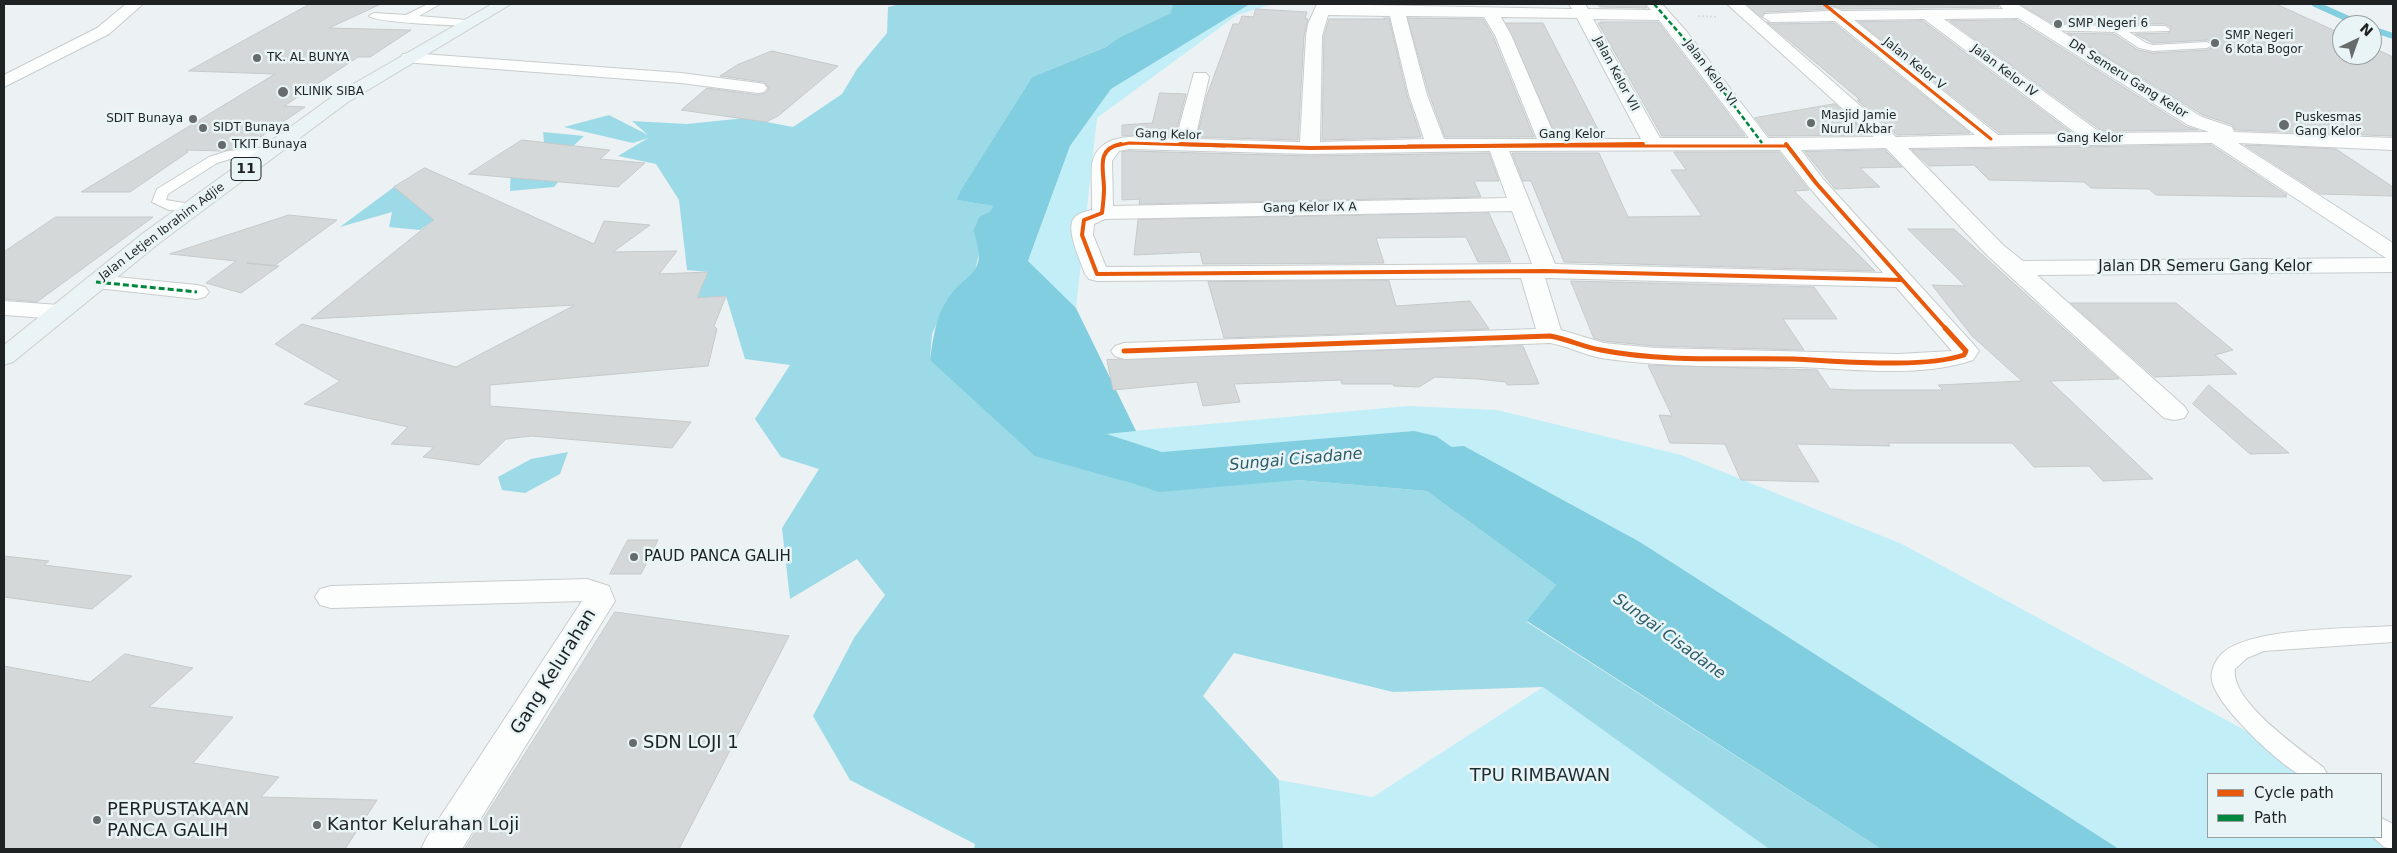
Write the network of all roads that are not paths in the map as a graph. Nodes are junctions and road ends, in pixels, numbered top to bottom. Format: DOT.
graph roads {
  1 [pos="134,4"];
  2 [pos="435,4"];
  3 [pos="503,4"];
  4 [pos="1735,4"];
  5 [pos="1824,4"];
  6 [pos="1912,4"];
  7 [pos="1324,7"];
  8 [pos="2015,8"];
  9 [pos="1516,9"];
  10 [pos="1581,9"];
  11 [pos="1659,9"];
  12 [pos="1397,12"];
  13 [pos="1490,13"];
  14 [pos="374,16"];
  15 [pos="1930,16"];
  16 [pos="1771,17"];
  17 [pos="1840,17"];
  18 [pos="407,19"];
  19 [pos="467,23"];
  20 [pos="2047,28"];
  21 [pos="2166,29"];
  22 [pos="2119,30"];
  23 [pos="2206,45"];
  24 [pos="408,58"];
  25 [pos="1200,78"];
  26 [pos="4,82"];
  27 [pos="758,88"];
  28 [pos="2215,137"];
  29 [pos="2256,137"];
  30 [pos="1991,139"];
  31 [pos="2096,139"];
  32 [pos="1889,140"];
  33 [pos="1497,144"];
  34 [pos="1762,144"];
  35 [pos="1786,144"];
  36 [pos="2393,144"];
  37 [pos="1184,145"];
  38 [pos="1436,145"];
  39 [pos="1549,145"];
  40 [pos="1654,145"];
  41 [pos="1310,148"];
  42 [pos="270,151"];
  43 [pos="1519,204"];
  44 [pos="192,208"];
  45 [pos="1102,213"];
  46 [pos="2393,252"];
  47 [pos="2393,265"];
  48 [pos="2017,268"];
  49 [pos="1538,271"];
  50 [pos="1901,280"];
  51 [pos="96,282"];
  52 [pos="197,292"];
  53 [pos="4,308"];
  54 [pos="59,312"];
  55 [pos="1550,336"];
  56 [pos="1124,352"];
  57 [pos="4,357"];
  58 [pos="2174,412"];
  59 [pos="331,597"];
  60 [pos="2393,634"];
  61 [pos="2314,773"];
  62 [pos="2382,830"];
  63 [pos="2393,839"];
  64 [pos="441,849"];
  1 -- 26 [label="street"];
  2 -- 18 [label="lane"];
  3 -- 19 [label="main road, Jalan Letjen Ibrahim Adjie / 11"];
  4 -- 32 [label="street"];
  5 -- 17 [label="street, Jalan Kelor V"];
  6 -- 15 [label="street, Jalan Kelor IV"];
  7 -- 12 [label="street"];
  7 -- 41 [label="street"];
  8 -- 15 [label="street"];
  8 -- 20 [label="street, DR Semeru Gang Kelor"];
  9 -- 10 [label="street"];
  9 -- 13 [label="street"];
  10 -- 11 [label="street"];
  10 -- 40 [label="street, Jalan Kelor VII"];
  11 -- 34 [label="street, Jalan Kelor VI"];
  12 -- 13 [label="street"];
  12 -- 38 [label="street"];
  13 -- 39 [label="street"];
  14 -- 18 [label="lane"];
  15 -- 17 [label="street"];
  15 -- 31 [label="street, Jalan Kelor IV"];
  16 -- 17 [label="street"];
  17 -- 30 [label="street, Jalan Kelor V"];
  18 -- 19 [label="lane"];
  19 -- 24 [label="main road, Jalan Letjen Ibrahim Adjie / 11"];
  20 -- 22 [label="lane"];
  20 -- 29 [label="street, DR Semeru Gang Kelor"];
  21 -- 22 [label="lane"];
  22 -- 23 [label="lane"];
  24 -- 27 [label="street"];
  24 -- 42 [label="main road, Jalan Letjen Ibrahim Adjie / 11"];
  25 -- 37 [label="street"];
  28 -- 29 [label="street, Gang Kelor"];
  28 -- 31 [label="street, Gang Kelor"];
  28 -- 46 [label="street"];
  29 -- 36 [label="street, Gang Kelor"];
  30 -- 31 [label="street, Gang Kelor"];
  30 -- 32 [label="street, Gang Kelor"];
  32 -- 35 [label="street, Gang Kelor"];
  32 -- 48 [label="street"];
  33 -- 38 [label="street, Gang Kelor"];
  33 -- 39 [label="street, Gang Kelor"];
  33 -- 43 [label="street"];
  34 -- 35 [label="street, Gang Kelor"];
  34 -- 40 [label="street, Gang Kelor"];
  35 -- 50 [label="street"];
  37 -- 41 [label="street, Gang Kelor"];
  37 -- 45 [label="street, Gang Kelor"];
  38 -- 41 [label="street, Gang Kelor"];
  39 -- 40 [label="street, Gang Kelor"];
  42 -- 44 [label="main road, Jalan Letjen Ibrahim Adjie / 11"];
  42 -- 44 [label="lane"];
  43 -- 45 [label="street, Gang Kelor IX A"];
  43 -- 49 [label="street"];
  44 -- 51 [label="main road, Jalan Letjen Ibrahim Adjie / 11"];
  45 -- 49 [label="street"];
  47 -- 48 [label="street, Jalan DR Semeru Gang Kelor"];
  48 -- 58 [label="street"];
  49 -- 50 [label="street"];
  49 -- 55 [label="street"];
  50 -- 55 [label="street"];
  51 -- 52 [label="street"];
  51 -- 54 [label="main road, Jalan Letjen Ibrahim Adjie / 11"];
  53 -- 54 [label="street"];
  54 -- 57 [label="main road, Jalan Letjen Ibrahim Adjie / 11"];
  55 -- 56 [label="street"];
  59 -- 64 [label="street, Gang Kelurahan"];
  60 -- 61 [label="lane"];
  62 -- 63 [label="lane"];
}
